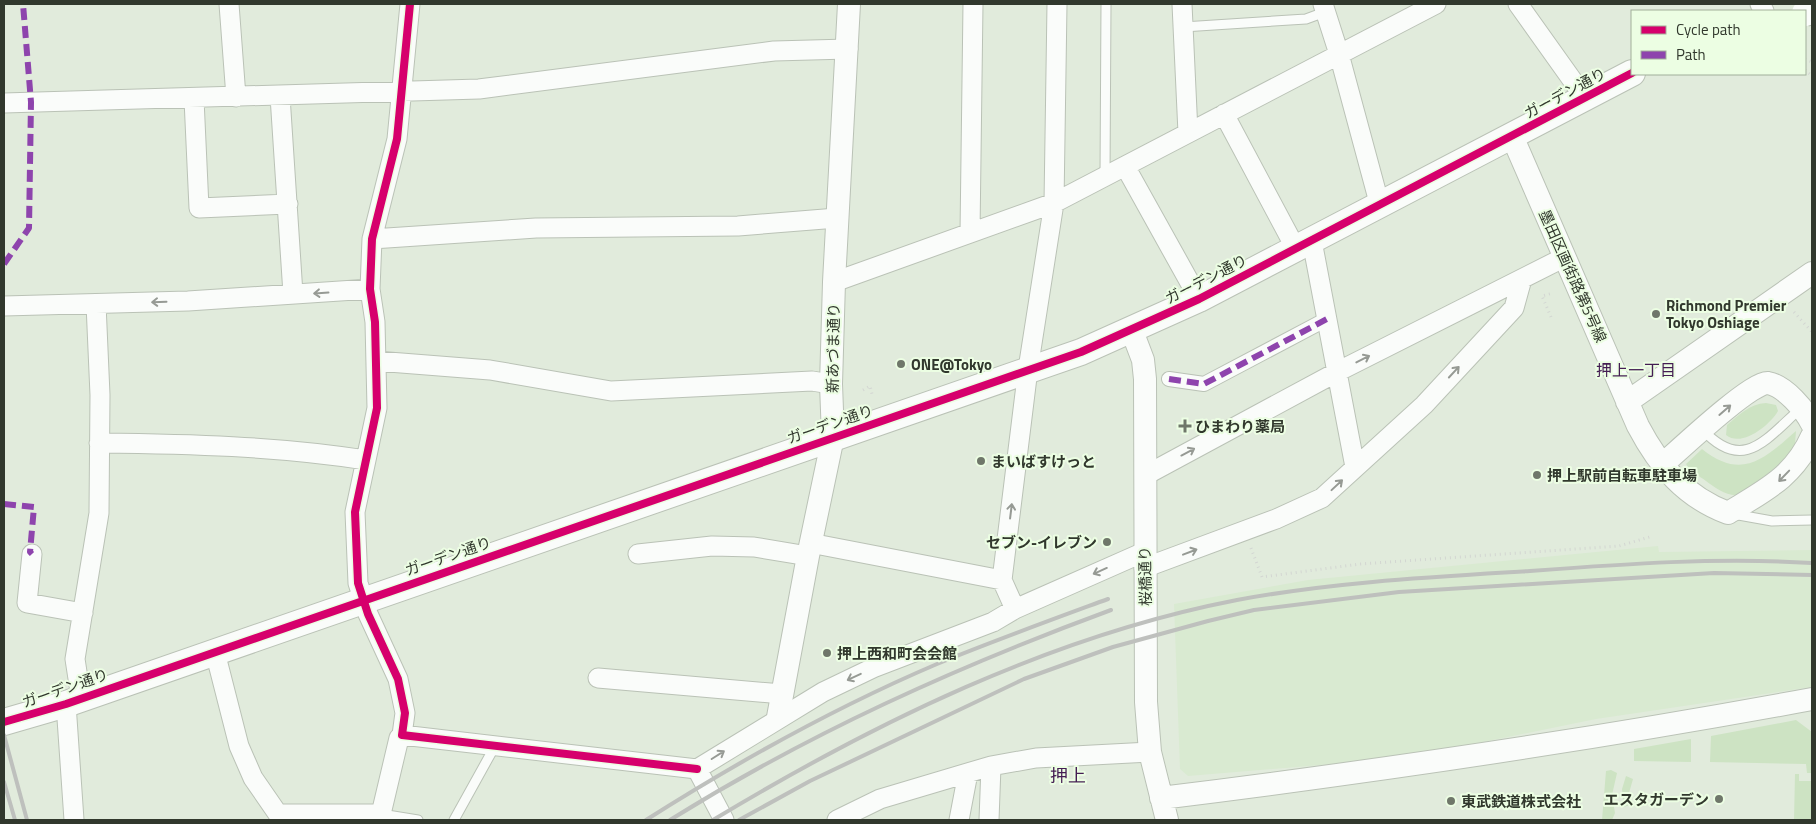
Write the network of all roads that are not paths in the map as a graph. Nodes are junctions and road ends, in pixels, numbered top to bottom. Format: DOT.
graph roads {
  1 [pos="228,4"];
  2 [pos="410,4"];
  3 [pos="849,4"];
  4 [pos="973,4"];
  5 [pos="1057,4"];
  6 [pos="1106,4"];
  7 [pos="1182,4"];
  8 [pos="1436,4"];
  9 [pos="1518,4"];
  10 [pos="1324,8"];
  11 [pos="1183,26"];
  12 [pos="848,49"];
  13 [pos="1339,54"];
  14 [pos="1631,74"];
  15 [pos="402,91"];
  16 [pos="280,96"];
  17 [pos="236,97"];
  18 [pos="1585,98"];
  19 [pos="194,99"];
  20 [pos="4,103"];
  21 [pos="1224,114"];
  22 [pos="1188,133"];
  23 [pos="1512,136"];
  24 [pos="1125,166"];
  25 [pos="1104,176"];
  26 [pos="1054,203"];
  27 [pos="288,204"];
  28 [pos="1380,206"];
  29 [pos="837,218"];
  30 [pos="970,233"];
  31 [pos="372,239"];
  32 [pos="1304,245"];
  33 [pos="1565,258"];
  34 [pos="1812,273"];
  35 [pos="1522,279"];
  36 [pos="834,282"];
  37 [pos="370,290"];
  38 [pos="293,294"];
  39 [pos="1199,299"];
  40 [pos="96,304"];
  41 [pos="4,306"];
  42 [pos="1327,319"];
  43 [pos="1132,331"];
  44 [pos="376,361"];
  45 [pos="1028,370"];
  46 [pos="1337,372"];
  47 [pos="1169,379"];
  48 [pos="831,384"];
  49 [pos="1627,402"];
  50 [pos="1806,416"];
  51 [pos="1702,430"];
  52 [pos="1812,436"];
  53 [pos="833,437"];
  54 [pos="99,443"];
  55 [pos="366,460"];
  56 [pos="1662,465"];
  57 [pos="1355,467"];
  58 [pos="1146,475"];
  59 [pos="1728,513"];
  60 [pos="1812,520"];
  61 [pos="809,549"];
  62 [pos="32,554"];
  63 [pos="638,554"];
  64 [pos="1144,560"];
  65 [pos="1002,580"];
  66 [pos="362,600"];
  67 [pos="1015,608"];
  68 [pos="83,614"];
  69 [pos="215,652"];
  70 [pos="598,678"];
  71 [pos="782,694"];
  72 [pos="1812,699"];
  73 [pos="73,701"];
  74 [pos="778,717"];
  75 [pos="4,722"];
  76 [pos="402,734"];
  77 [pos="495,746"];
  78 [pos="1150,752"];
  79 [pos="991,766"];
  80 [pos="696,769"];
  81 [pos="968,773"];
  82 [pos="1161,798"];
  83 [pos="381,814"];
  84 [pos="280,817"];
  85 [pos="74,820"];
  86 [pos="418,820"];
  87 [pos="454,820"];
  88 [pos="724,820"];
  89 [pos="838,820"];
  90 [pos="959,820"];
  91 [pos="989,820"];
  92 [pos="1167,820"];
  1 -- 17 [label="street"];
  2 -- 15 [label="street"];
  3 -- 12 [label="street, 新あづま通り"];
  4 -- 30 [label="street"];
  5 -- 26 [label="street"];
  6 -- 25 [label="lane"];
  7 -- 11 [label="street"];
  8 -- 13 [label="street"];
  9 -- 18 [label="street"];
  10 -- 11 [label="lane"];
  10 -- 13 [label="street"];
  11 -- 22 [label="street"];
  12 -- 15 [label="street"];
  12 -- 29 [label="street, 新あづま通り"];
  13 -- 21 [label="street"];
  13 -- 28 [label="street"];
  14 -- 18 [label="main road, ガーデン通り"];
  15 -- 16 [label="street"];
  15 -- 31 [label="street"];
  16 -- 17 [label="street"];
  16 -- 27 [label="street"];
  17 -- 19 [label="street"];
  18 -- 23 [label="main road, ガーデン通り"];
  19 -- 20 [label="street"];
  19 -- 27 [label="street"];
  21 -- 22 [label="street"];
  21 -- 32 [label="street"];
  22 -- 24 [label="street"];
  23 -- 28 [label="main road, ガーデン通り"];
  23 -- 33 [label="street, 墨田区画街路第5号線"];
  24 -- 25 [label="street"];
  24 -- 39 [label="street"];
  25 -- 26 [label="street"];
  26 -- 30 [label="street"];
  26 -- 45 [label="street"];
  27 -- 38 [label="street"];
  28 -- 32 [label="main road, ガーデン通り"];
  29 -- 31 [label="street"];
  29 -- 36 [label="street, 新あづま通り"];
  30 -- 36 [label="street"];
  31 -- 37 [label="street"];
  32 -- 39 [label="main road, ガーデン通り"];
  32 -- 42 [label="street"];
  33 -- 35 [label="street"];
  33 -- 49 [label="street, 墨田区画街路第5号線"];
  34 -- 49 [label="street"];
  46 -- 35 [label="street, one-way"];
  57 -- 35 [label="street, one-way"];
  36 -- 48 [label="street, 新あづま通り"];
  37 -- 38 [label="street, one-way"];
  37 -- 44 [label="street"];
  38 -- 40 [label="street, one-way"];
  39 -- 43 [label="main road, ガーデン通り"];
  40 -- 41 [label="street"];
  40 -- 54 [label="street"];
  42 -- 46 [label="street"];
  42 -- 47 [label="street"];
  43 -- 45 [label="main road, ガーデン通り"];
  43 -- 58 [label="street, 桜橋通り"];
  44 -- 48 [label="street"];
  44 -- 55 [label="street"];
  45 -- 53 [label="main road, ガーデン通り"];
  65 -- 45 [label="street, one-way"];
  46 -- 57 [label="street"];
  58 -- 46 [label="street, one-way"];
  48 -- 53 [label="street, 新あづま通り"];
  49 -- 56 [label="street, 墨田区画街路第5号線"];
  50 -- 51 [label="lane"];
  51 -- 50 [label="street, one-way"];
  51 -- 56 [label="street"];
  52 -- 59 [label="street, one-way"];
  53 -- 61 [label="street, 新あづま通り"];
  53 -- 66 [label="main road, ガーデン通り"];
  54 -- 55 [label="street"];
  54 -- 68 [label="street"];
  55 -- 66 [label="street"];
  56 -- 59 [label="street, 墨田区画街路第5号線"];
  64 -- 57 [label="street, one-way"];
  58 -- 64 [label="street, 桜橋通り"];
  59 -- 60 [label="lane"];
  61 -- 63 [label="street"];
  61 -- 65 [label="street"];
  61 -- 71 [label="street, 新あづま通り"];
  62 -- 68 [label="street"];
  64 -- 67 [label="street, one-way"];
  64 -- 78 [label="street, 桜橋通り"];
  65 -- 67 [label="street"];
  66 -- 69 [label="main road, ガーデン通り"];
  66 -- 76 [label="street"];
  67 -- 74 [label="street, one-way"];
  68 -- 73 [label="street"];
  69 -- 73 [label="main road, ガーデン通り"];
  69 -- 84 [label="street"];
  70 -- 71 [label="street"];
  71 -- 74 [label="street, 新あづま通り"];
  72 -- 82 [label="street"];
  73 -- 75 [label="main road, ガーデン通り"];
  73 -- 85 [label="street"];
  80 -- 74 [label="street, one-way"];
  76 -- 77 [label="street"];
  76 -- 83 [label="street"];
  77 -- 80 [label="street"];
  77 -- 87 [label="lane"];
  78 -- 79 [label="street"];
  78 -- 82 [label="street, 桜橋通り"];
  79 -- 81 [label="street"];
  79 -- 91 [label="street"];
  80 -- 88 [label="street"];
  81 -- 89 [label="street"];
  81 -- 90 [label="street"];
  82 -- 92 [label="street, 桜橋通り"];
  83 -- 84 [label="street"];
  83 -- 86 [label="lane"];
}
